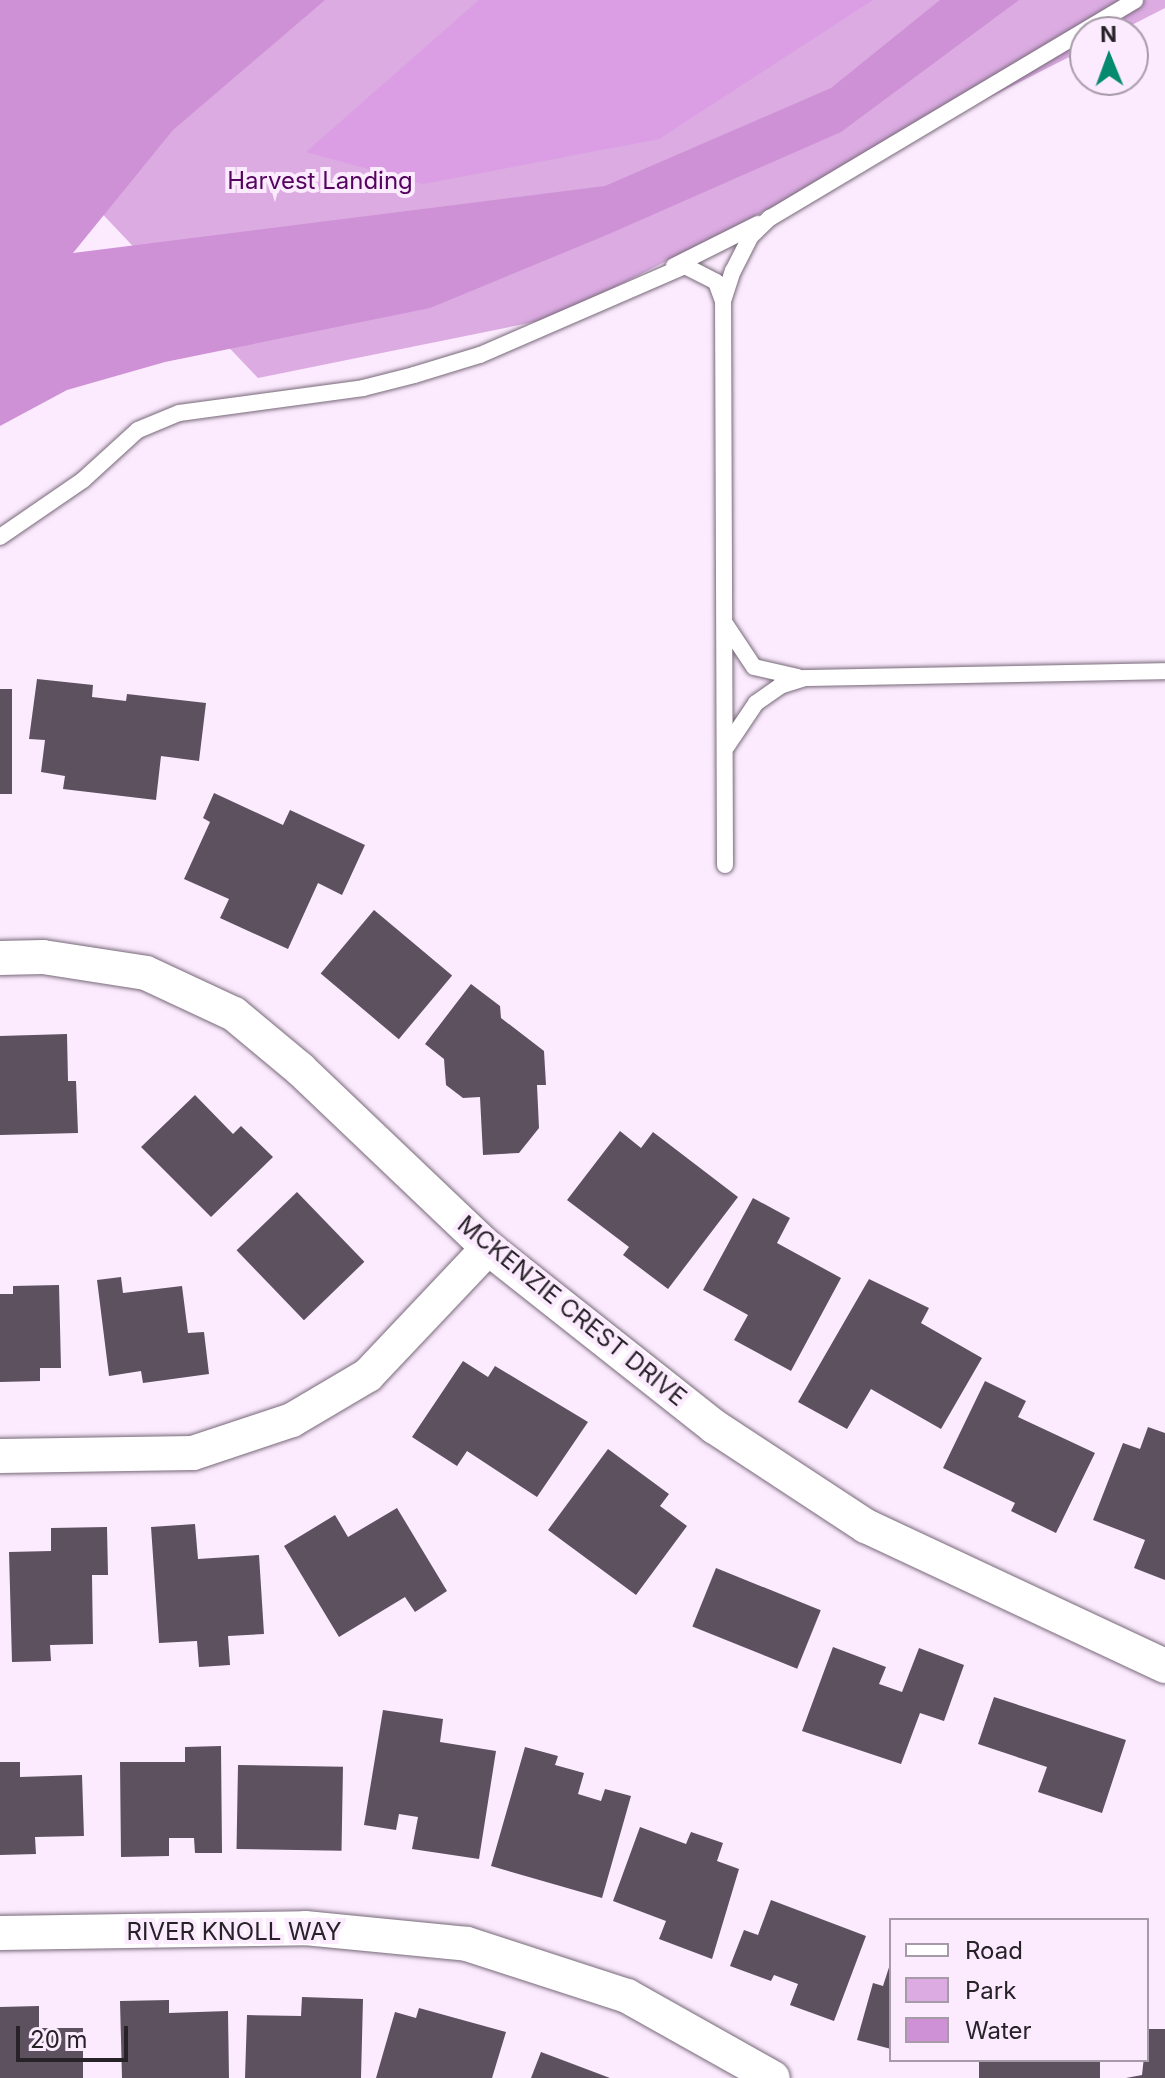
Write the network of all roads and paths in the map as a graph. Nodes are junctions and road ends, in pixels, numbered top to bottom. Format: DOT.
graph roads {
  1 [pos="1135,0"];
  2 [pos="770,218"];
  3 [pos="656,275"];
  4 [pos="723,301"];
  5 [pos="0,537"];
  6 [pos="724,622"];
  7 [pos="1165,671"];
  8 [pos="804,678"];
  9 [pos="725,752"];
  10 [pos="725,865"];
  11 [pos="0,958"];
  12 [pos="488,1248"];
  13 [pos="0,1456"];
  14 [pos="1165,1666"];
  15 [pos="0,1933"];
  16 [pos="773,2078"];
  1 -- 2 [label="lane"];
  2 -- 3 [label="lane"];
  2 -- 4 [label="lane"];
  3 -- 4 [label="lane"];
  3 -- 5 [label="lane"];
  4 -- 6 [label="lane"];
  6 -- 8 [label="lane"];
  6 -- 9 [label="lane"];
  7 -- 8 [label="lane"];
  8 -- 9 [label="lane"];
  9 -- 10 [label="lane"];
  11 -- 12 [label="street, MCKENZIE CREST DRIVE"];
  12 -- 13 [label="street"];
  12 -- 14 [label="street, MCKENZIE CREST DRIVE"];
  15 -- 16 [label="street, RIVER KNOLL WAY"];
}
